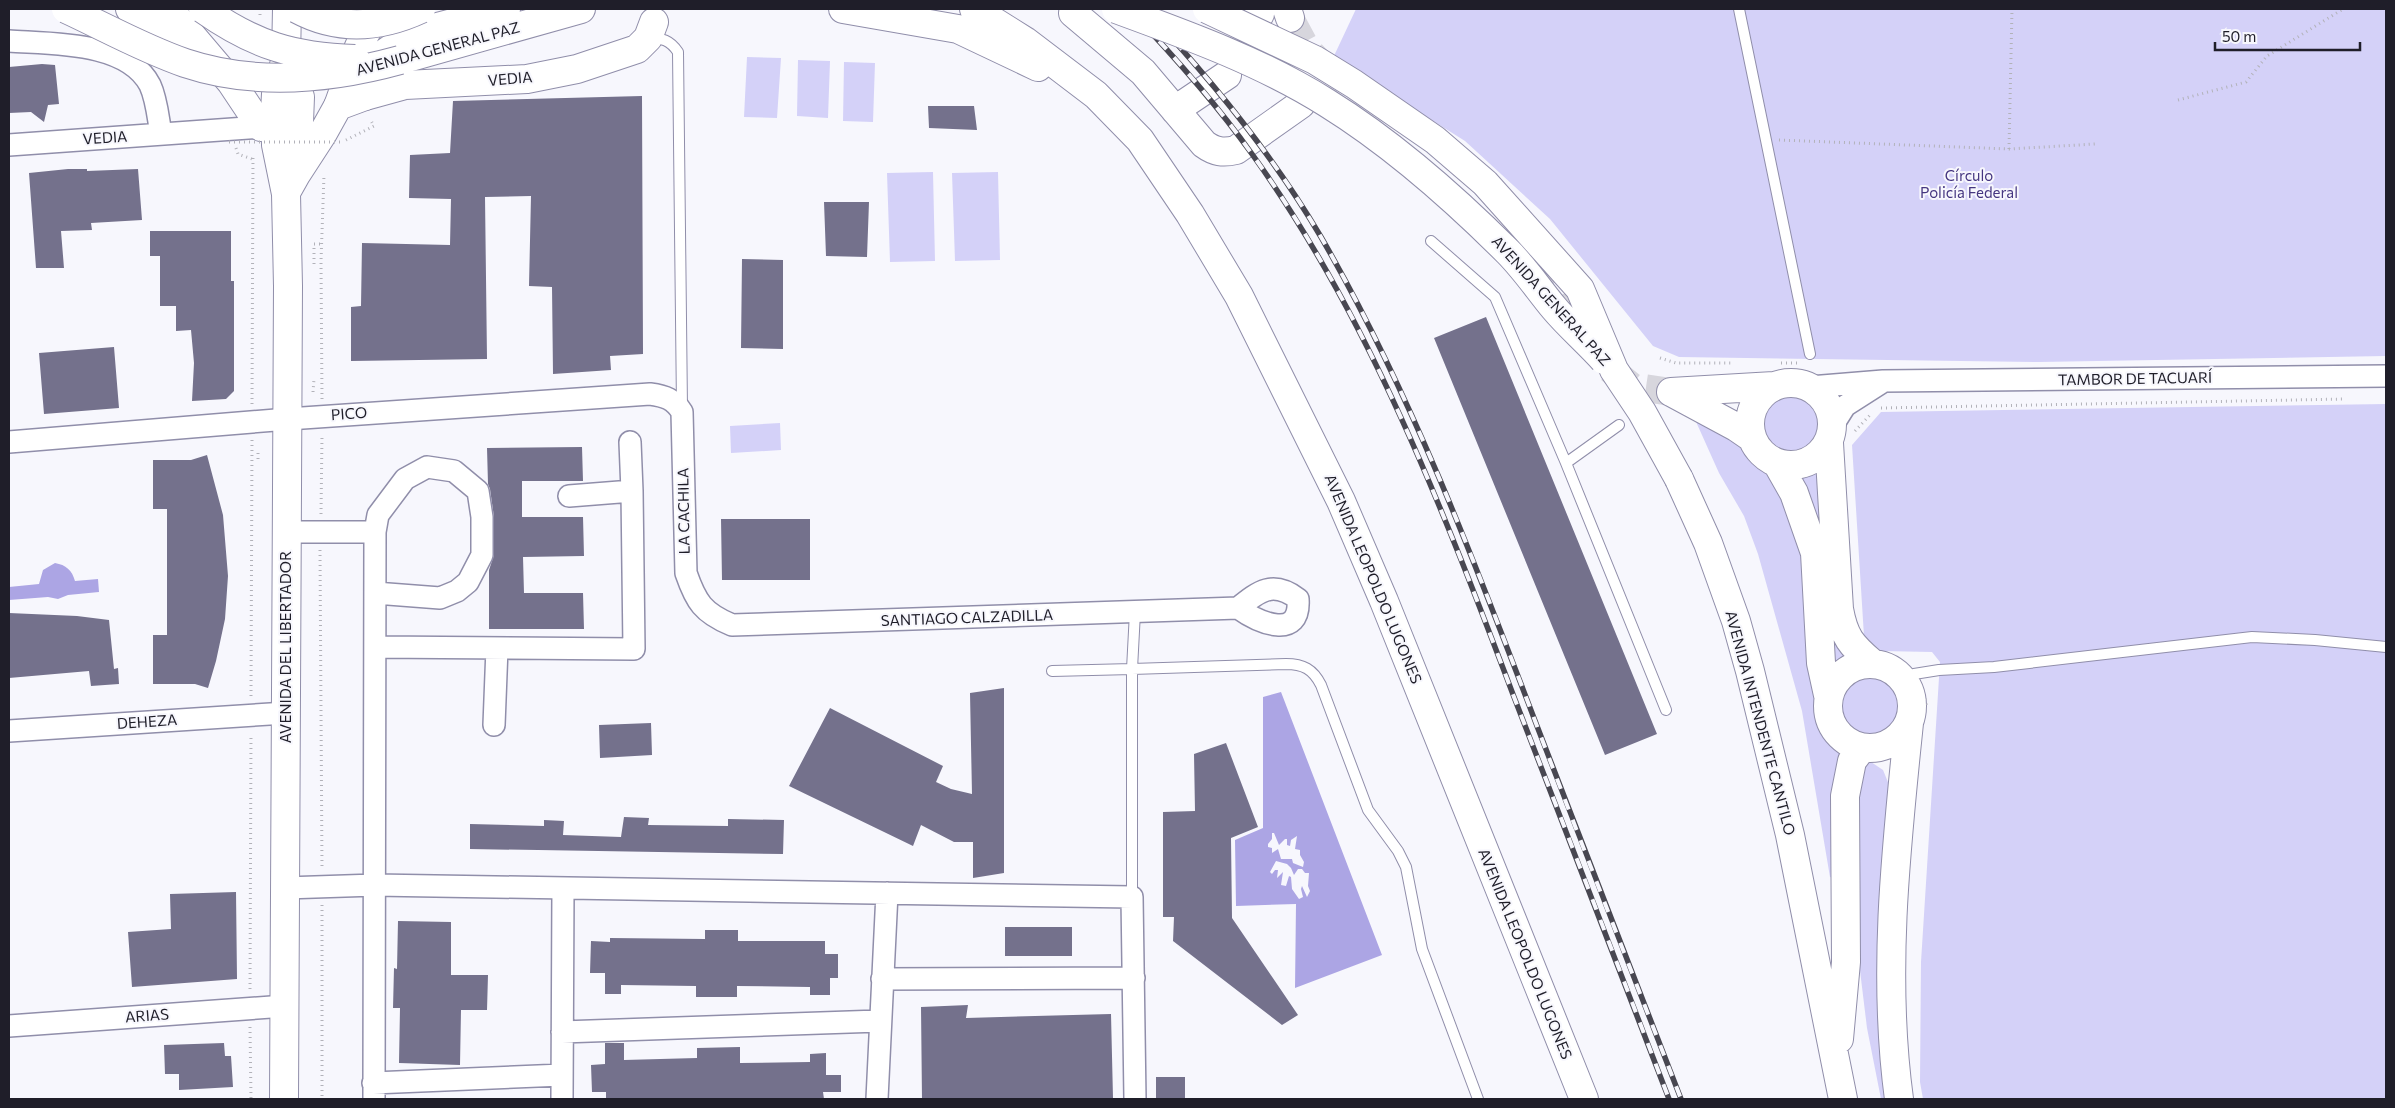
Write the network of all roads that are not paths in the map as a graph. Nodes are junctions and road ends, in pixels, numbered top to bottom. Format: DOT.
graph roads {
  1 [pos="66,9"];
  2 [pos="130,9"];
  3 [pos="169,9"];
  4 [pos="203,9"];
  5 [pos="287,9"];
  6 [pos="297,9"];
  7 [pos="383,9"];
  8 [pos="422,9"];
  9 [pos="506,9"];
  10 [pos="581,9"];
  11 [pos="843,9"];
  12 [pos="974,9"];
  13 [pos="1116,9"];
  14 [pos="1207,9"];
  15 [pos="1739,9"];
  16 [pos="1073,13"];
  17 [pos="651,30"];
  18 [pos="9,41"];
  19 [pos="207,52"];
  20 [pos="286,58"];
  21 [pos="400,60"];
  22 [pos="1227,75"];
  23 [pos="1096,95"];
  24 [pos="1301,104"];
  25 [pos="352,105"];
  26 [pos="1175,110"];
  27 [pos="161,134"];
  28 [pos="268,136"];
  29 [pos="9,145"];
  30 [pos="291,184"];
  31 [pos="1431,241"];
  32 [pos="1810,354"];
  33 [pos="1614,370"];
  34 [pos="2386,376"];
  35 [pos="1883,382"];
  36 [pos="1774,386"];
  37 [pos="1810,387"];
  38 [pos="682,412"];
  39 [pos="288,419"];
  40 [pos="1619,425"];
  41 [pos="1831,434"];
  42 [pos="1752,438"];
  43 [pos="9,442"];
  44 [pos="630,442"];
  45 [pos="1566,463"];
  46 [pos="1777,463"];
  47 [pos="632,491"];
  48 [pos="569,496"];
  49 [pos="287,532"];
  50 [pos="375,532"];
  51 [pos="375,593"];
  52 [pos="702,607"];
  53 [pos="1238,608"];
  54 [pos="1135,612"];
  55 [pos="375,647"];
  56 [pos="2386,647"];
  57 [pos="497,648"];
  58 [pos="1872,663"];
  59 [pos="1132,669"];
  60 [pos="1052,671"];
  61 [pos="1903,679"];
  62 [pos="1828,695"];
  63 [pos="1666,710"];
  64 [pos="286,713"];
  65 [pos="1909,723"];
  66 [pos="494,726"];
  67 [pos="9,731"];
  68 [pos="1868,748"];
  69 [pos="1901,797"];
  70 [pos="375,885"];
  71 [pos="285,888"];
  72 [pos="563,888"];
  73 [pos="887,893"];
  74 [pos="1132,897"];
  75 [pos="1134,978"];
  76 [pos="882,979"];
  77 [pos="285,1006"];
  78 [pos="879,1021"];
  79 [pos="9,1026"];
  80 [pos="562,1032"];
  81 [pos="1836,1068"];
  82 [pos="562,1075"];
  83 [pos="374,1091"];
  84 [pos="284,1099"];
  85 [pos="562,1099"];
  86 [pos="877,1099"];
  87 [pos="1135,1099"];
  88 [pos="1478,1099"];
  89 [pos="1584,1099"];
  90 [pos="1843,1099"];
  91 [pos="1899,1099"];
  1 -- 21 [label="main road, AVENIDA GENERAL PAZ, bridge"];
  2 -- 19 [label="main road"];
  3 -- 19 [label="main road"];
  4 -- 21 [label="main road, bridge"];
  5 -- 20 [label="main road, AVENIDA DEL LIBERTADOR"];
  6 -- 8 [label="main road, bridge"];
  7 -- 25 [label="main road"];
  9 -- 25 [label="main road"];
  10 -- 21 [label="main road, AVENIDA GENERAL PAZ"];
  11 -- 23 [label="main road"];
  12 -- 23 [label="main road"];
  13 -- 33 [label="main road, AVENIDA GENERAL PAZ, bridge"];
  14 -- 33 [label="main road, AVENIDA GENERAL PAZ, bridge"];
  15 -- 32 [label="lane"];
  16 -- 26 [label="main road"];
  17 -- 25 [label="main road, VEDIA"];
  17 -- 38 [label="lane"];
  18 -- 27 [label="street"];
  19 -- 28 [label="main road"];
  20 -- 28 [label="main road, AVENIDA DEL LIBERTADOR"];
  20 -- 30 [label="main road, AVENIDA DEL LIBERTADOR"];
  22 -- 26 [label="main road"];
  23 -- 89 [label="main road, AVENIDA LEOPOLDO LUGONES"];
  24 -- 26 [label="main road"];
  25 -- 30 [label="main road"];
  27 -- 28 [label="street, VEDIA"];
  27 -- 29 [label="street, VEDIA"];
  28 -- 30 [label="main road, AVENIDA DEL LIBERTADOR"];
  30 -- 39 [label="main road, AVENIDA DEL LIBERTADOR"];
  31 -- 45 [label="lane"];
  33 -- 81 [label="main road, AVENIDA INTENDENTE CANTILO, bridge"];
  34 -- 35 [label="street, TAMBOR DE TACUARÍ"];
  35 -- 37 [label="street, TAMBOR DE TACUARÍ"];
  35 -- 41 [label="street"];
  36 -- 37 [label="main road"];
  36 -- 42 [label="main road"];
  36 -- 42 [label="main road"];
  37 -- 41 [label="main road"];
  38 -- 39 [label="street, PICO"];
  38 -- 52 [label="street, LA CACHILA"];
  39 -- 43 [label="street, PICO"];
  39 -- 49 [label="main road, AVENIDA DEL LIBERTADOR"];
  40 -- 45 [label="lane"];
  41 -- 46 [label="main road"];
  41 -- 58 [label="main road"];
  42 -- 46 [label="main road"];
  44 -- 47 [label="street"];
  45 -- 63 [label="lane"];
  46 -- 62 [label="main road"];
  47 -- 48 [label="street"];
  47 -- 57 [label="street"];
  49 -- 50 [label="street"];
  49 -- 64 [label="main road, AVENIDA DEL LIBERTADOR"];
  50 -- 51 [label="street"];
  50 -- 51 [label="street"];
  51 -- 55 [label="street"];
  52 -- 54 [label="street, SANTIAGO CALZADILLA"];
  53 -- 54 [label="street, SANTIAGO CALZADILLA"];
  54 -- 59 [label="lane"];
  55 -- 57 [label="street"];
  55 -- 70 [label="street"];
  56 -- 61 [label="lane"];
  57 -- 66 [label="street"];
  58 -- 61 [label="main road"];
  58 -- 62 [label="main road"];
  59 -- 60 [label="lane"];
  59 -- 74 [label="lane"];
  59 -- 88 [label="lane"];
  61 -- 65 [label="main road"];
  62 -- 68 [label="main road"];
  64 -- 67 [label="street, DEHEZA"];
  64 -- 71 [label="main road, AVENIDA DEL LIBERTADOR"];
  65 -- 68 [label="main road"];
  65 -- 69 [label="main road"];
  68 -- 69 [label="main road"];
  68 -- 81 [label="main road"];
  69 -- 91 [label="main road"];
  70 -- 71 [label="street"];
  70 -- 72 [label="street"];
  70 -- 83 [label="street"];
  71 -- 77 [label="main road, AVENIDA DEL LIBERTADOR"];
  72 -- 73 [label="street"];
  72 -- 80 [label="street"];
  73 -- 74 [label="street"];
  73 -- 76 [label="street"];
  74 -- 75 [label="street"];
  75 -- 76 [label="street"];
  75 -- 87 [label="street"];
  76 -- 78 [label="street"];
  77 -- 79 [label="street, ARIAS"];
  77 -- 84 [label="main road, AVENIDA DEL LIBERTADOR"];
  78 -- 80 [label="street"];
  78 -- 86 [label="street"];
  80 -- 82 [label="street"];
  81 -- 90 [label="main road, AVENIDA INTENDENTE CANTILO"];
  82 -- 83 [label="street"];
  82 -- 85 [label="street"];
}
